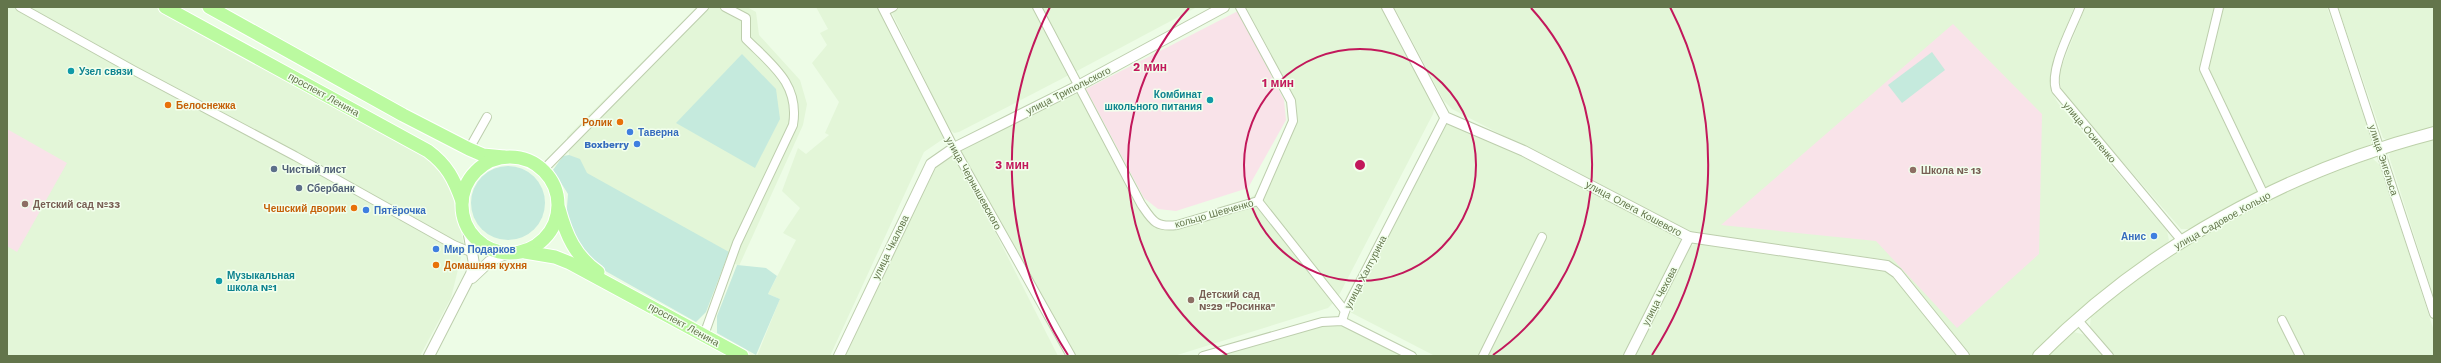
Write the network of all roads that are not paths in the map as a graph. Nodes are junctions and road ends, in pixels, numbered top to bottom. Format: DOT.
graph roads {
  1 [pos="20,7"];
  2 [pos="165,7"];
  3 [pos="209,7"];
  4 [pos="704,7"];
  5 [pos="725,7"];
  6 [pos="894,7"];
  7 [pos="1037,7"];
  8 [pos="1224,7"];
  9 [pos="1240,7"];
  10 [pos="1387,7"];
  11 [pos="2080,7"];
  12 [pos="2219,7"];
  13 [pos="2333,7"];
  14 [pos="884,9"];
  15 [pos="1078,86"];
  16 [pos="1445,116"];
  17 [pos="487,117"];
  18 [pos="2434,133"];
  19 [pos="954,148"];
  20 [pos="469,149"];
  21 [pos="2381,149"];
  22 [pos="504,157"];
  23 [pos="543,170"];
  24 [pos="2264,195"];
  25 [pos="462,201"];
  26 [pos="1258,201"];
  27 [pos="559,206"];
  28 [pos="468,229"];
  29 [pos="1689,237"];
  30 [pos="1542,238"];
  31 [pos="2182,241"];
  32 [pos="525,252"];
  33 [pos="473,253"];
  34 [pos="506,254"];
  35 [pos="626,291"];
  36 [pos="462,294"];
  37 [pos="1345,311"];
  38 [pos="2434,314"];
  39 [pos="2077,319"];
  40 [pos="2282,320"];
  41 [pos="1342,321"];
  42 [pos="704,336"];
  43 [pos="429,356"];
  44 [pos="742,356"];
  45 [pos="839,356"];
  46 [pos="1071,356"];
  47 [pos="1203,356"];
  48 [pos="1412,356"];
  49 [pos="1483,356"];
  50 [pos="1629,356"];
  51 [pos="1964,356"];
  52 [pos="2039,356"];
  53 [pos="2109,356"];
  54 [pos="2300,356"];
  1 -- 33 [label="street"];
  2 -- 25 [label="main road, проспект Ленина"];
  3 -- 20 [label="main road, проспект Ленина"];
  4 -- 23 [label="street"];
  5 -- 42 [label="street"];
  6 -- 14 [label="street"];
  7 -- 15 [label="street, кольцо Шевченко"];
  8 -- 15 [label="street, улица Трипольского"];
  9 -- 26 [label="street, кольцо Шевченко"];
  10 -- 16 [label="street"];
  11 -- 31 [label="street, улица Осипенко"];
  12 -- 24 [label="street"];
  13 -- 21 [label="street, улица Энгельса"];
  14 -- 19 [label="street, улица Чернышевского"];
  15 -- 19 [label="street, улица Трипольского"];
  15 -- 26 [label="street, кольцо Шевченко"];
  16 -- 29 [label="street, улица Олега Кошевого"];
  16 -- 37 [label="street, улица Халтурина"];
  17 -- 20 [label="street"];
  18 -- 21 [label="main road, улица Садовое Кольцо"];
  19 -- 45 [label="street, улица Чкалова"];
  19 -- 46 [label="street, улица Чернышевского"];
  20 -- 22 [label="main road, проспект Ленина"];
  21 -- 24 [label="main road, улица Садовое Кольцо"];
  21 -- 38 [label="street, улица Энгельса"];
  22 -- 23 [label="main road"];
  22 -- 25 [label="main road"];
  23 -- 27 [label="main road"];
  24 -- 31 [label="main road, улица Садовое Кольцо"];
  25 -- 28 [label="main road"];
  26 -- 37 [label="street"];
  27 -- 32 [label="main road"];
  27 -- 35 [label="main road, проспект Ленина"];
  28 -- 33 [label="street"];
  28 -- 34 [label="main road"];
  29 -- 50 [label="street, улица Чехова"];
  29 -- 51 [label="street, улица Олега Кошевого"];
  30 -- 49 [label="street"];
  31 -- 39 [label="main road, улица Садовое Кольцо"];
  32 -- 34 [label="main road"];
  32 -- 35 [label="main road, проспект Ленина"];
  33 -- 36 [label="street"];
  34 -- 36 [label="street"];
  35 -- 42 [label="main road, проспект Ленина"];
  36 -- 43 [label="street"];
  37 -- 41 [label="street, улица Халтурина"];
  39 -- 52 [label="main road, улица Садовое Кольцо"];
  39 -- 53 [label="street"];
  40 -- 54 [label="street"];
  41 -- 47 [label="street, улица Халтурина"];
  41 -- 48 [label="street"];
  42 -- 44 [label="main road, проспект Ленина"];
}
